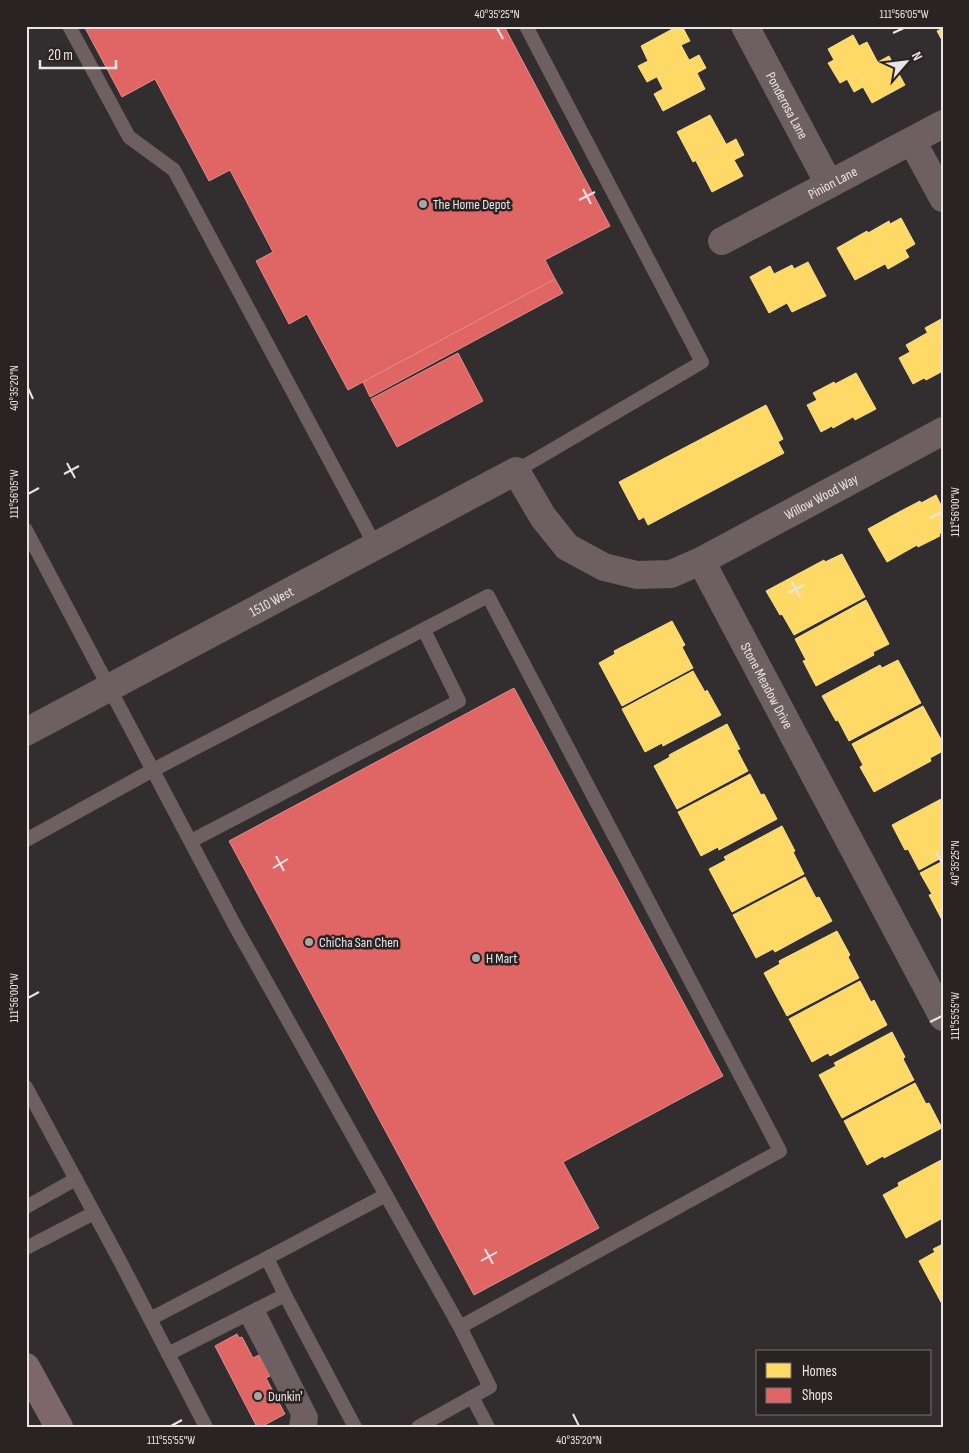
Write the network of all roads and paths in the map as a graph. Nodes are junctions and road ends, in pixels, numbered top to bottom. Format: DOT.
graph roads {
  1 [pos="69,26"];
  2 [pos="526,26"];
  3 [pos="745,26"];
  4 [pos="943,124"];
  5 [pos="912,141"];
  6 [pos="829,184"];
  7 [pos="943,198"];
  8 [pos="722,241"];
  9 [pos="943,431"];
  10 [pos="516,471"];
  11 [pos="26,530"];
  12 [pos="376,545"];
  13 [pos="30,546"];
  14 [pos="700,561"];
  15 [pos="424,630"];
  16 [pos="109,688"];
  17 [pos="26,732"];
  18 [pos="153,770"];
  19 [pos="26,840"];
  20 [pos="191,841"];
  21 [pos="943,1017"];
  22 [pos="26,1087"];
  23 [pos="76,1179"];
  24 [pos="386,1195"];
  25 [pos="26,1207"];
  26 [pos="94,1213"];
  27 [pos="26,1248"];
  28 [pos="267,1258"];
  29 [pos="285,1295"];
  30 [pos="252,1312"];
  31 [pos="150,1319"];
  32 [pos="460,1327"];
  33 [pos="168,1354"];
  34 [pos="26,1366"];
  35 [pos="472,1397"];
  36 [pos="59,1427"];
  37 [pos="206,1427"];
  38 [pos="296,1427"];
  39 [pos="310,1427"];
  40 [pos="355,1427"];
  41 [pos="418,1427"];
  42 [pos="488,1427"];
  1 -- 12 [label="lane"];
  2 -- 10 [label="lane"];
  3 -- 6 [label="street, Ponderosa Lane"];
  4 -- 5 [label="street, Pinion Lane"];
  5 -- 6 [label="street, Pinion Lane"];
  5 -- 7 [label="street"];
  6 -- 8 [label="street, Pinion Lane"];
  9 -- 14 [label="street, Willow Wood Way"];
  10 -- 12 [label="street, 1510 West"];
  10 -- 14 [label="street"];
  11 -- 13 [label="lane"];
  12 -- 16 [label="street, 1510 West"];
  13 -- 16 [label="lane"];
  14 -- 21 [label="street, Stone Meadow Drive"];
  15 -- 18 [label="lane"];
  15 -- 20 [label="lane"];
  15 -- 32 [label="lane"];
  16 -- 17 [label="street, 1510 West"];
  16 -- 18 [label="lane"];
  18 -- 19 [label="lane"];
  18 -- 20 [label="lane"];
  20 -- 24 [label="lane"];
  22 -- 23 [label="lane"];
  23 -- 25 [label="lane"];
  23 -- 26 [label="lane"];
  24 -- 28 [label="lane"];
  24 -- 32 [label="lane"];
  26 -- 27 [label="lane"];
  26 -- 31 [label="lane"];
  28 -- 29 [label="lane"];
  28 -- 31 [label="lane"];
  29 -- 30 [label="lane"];
  29 -- 40 [label="lane"];
  30 -- 33 [label="lane"];
  30 -- 38 [label="lane"];
  30 -- 39 [label="lane"];
  31 -- 33 [label="lane"];
  32 -- 35 [label="lane"];
  33 -- 37 [label="lane"];
  34 -- 36 [label="main road"];
  35 -- 41 [label="lane"];
  35 -- 42 [label="lane"];
}
